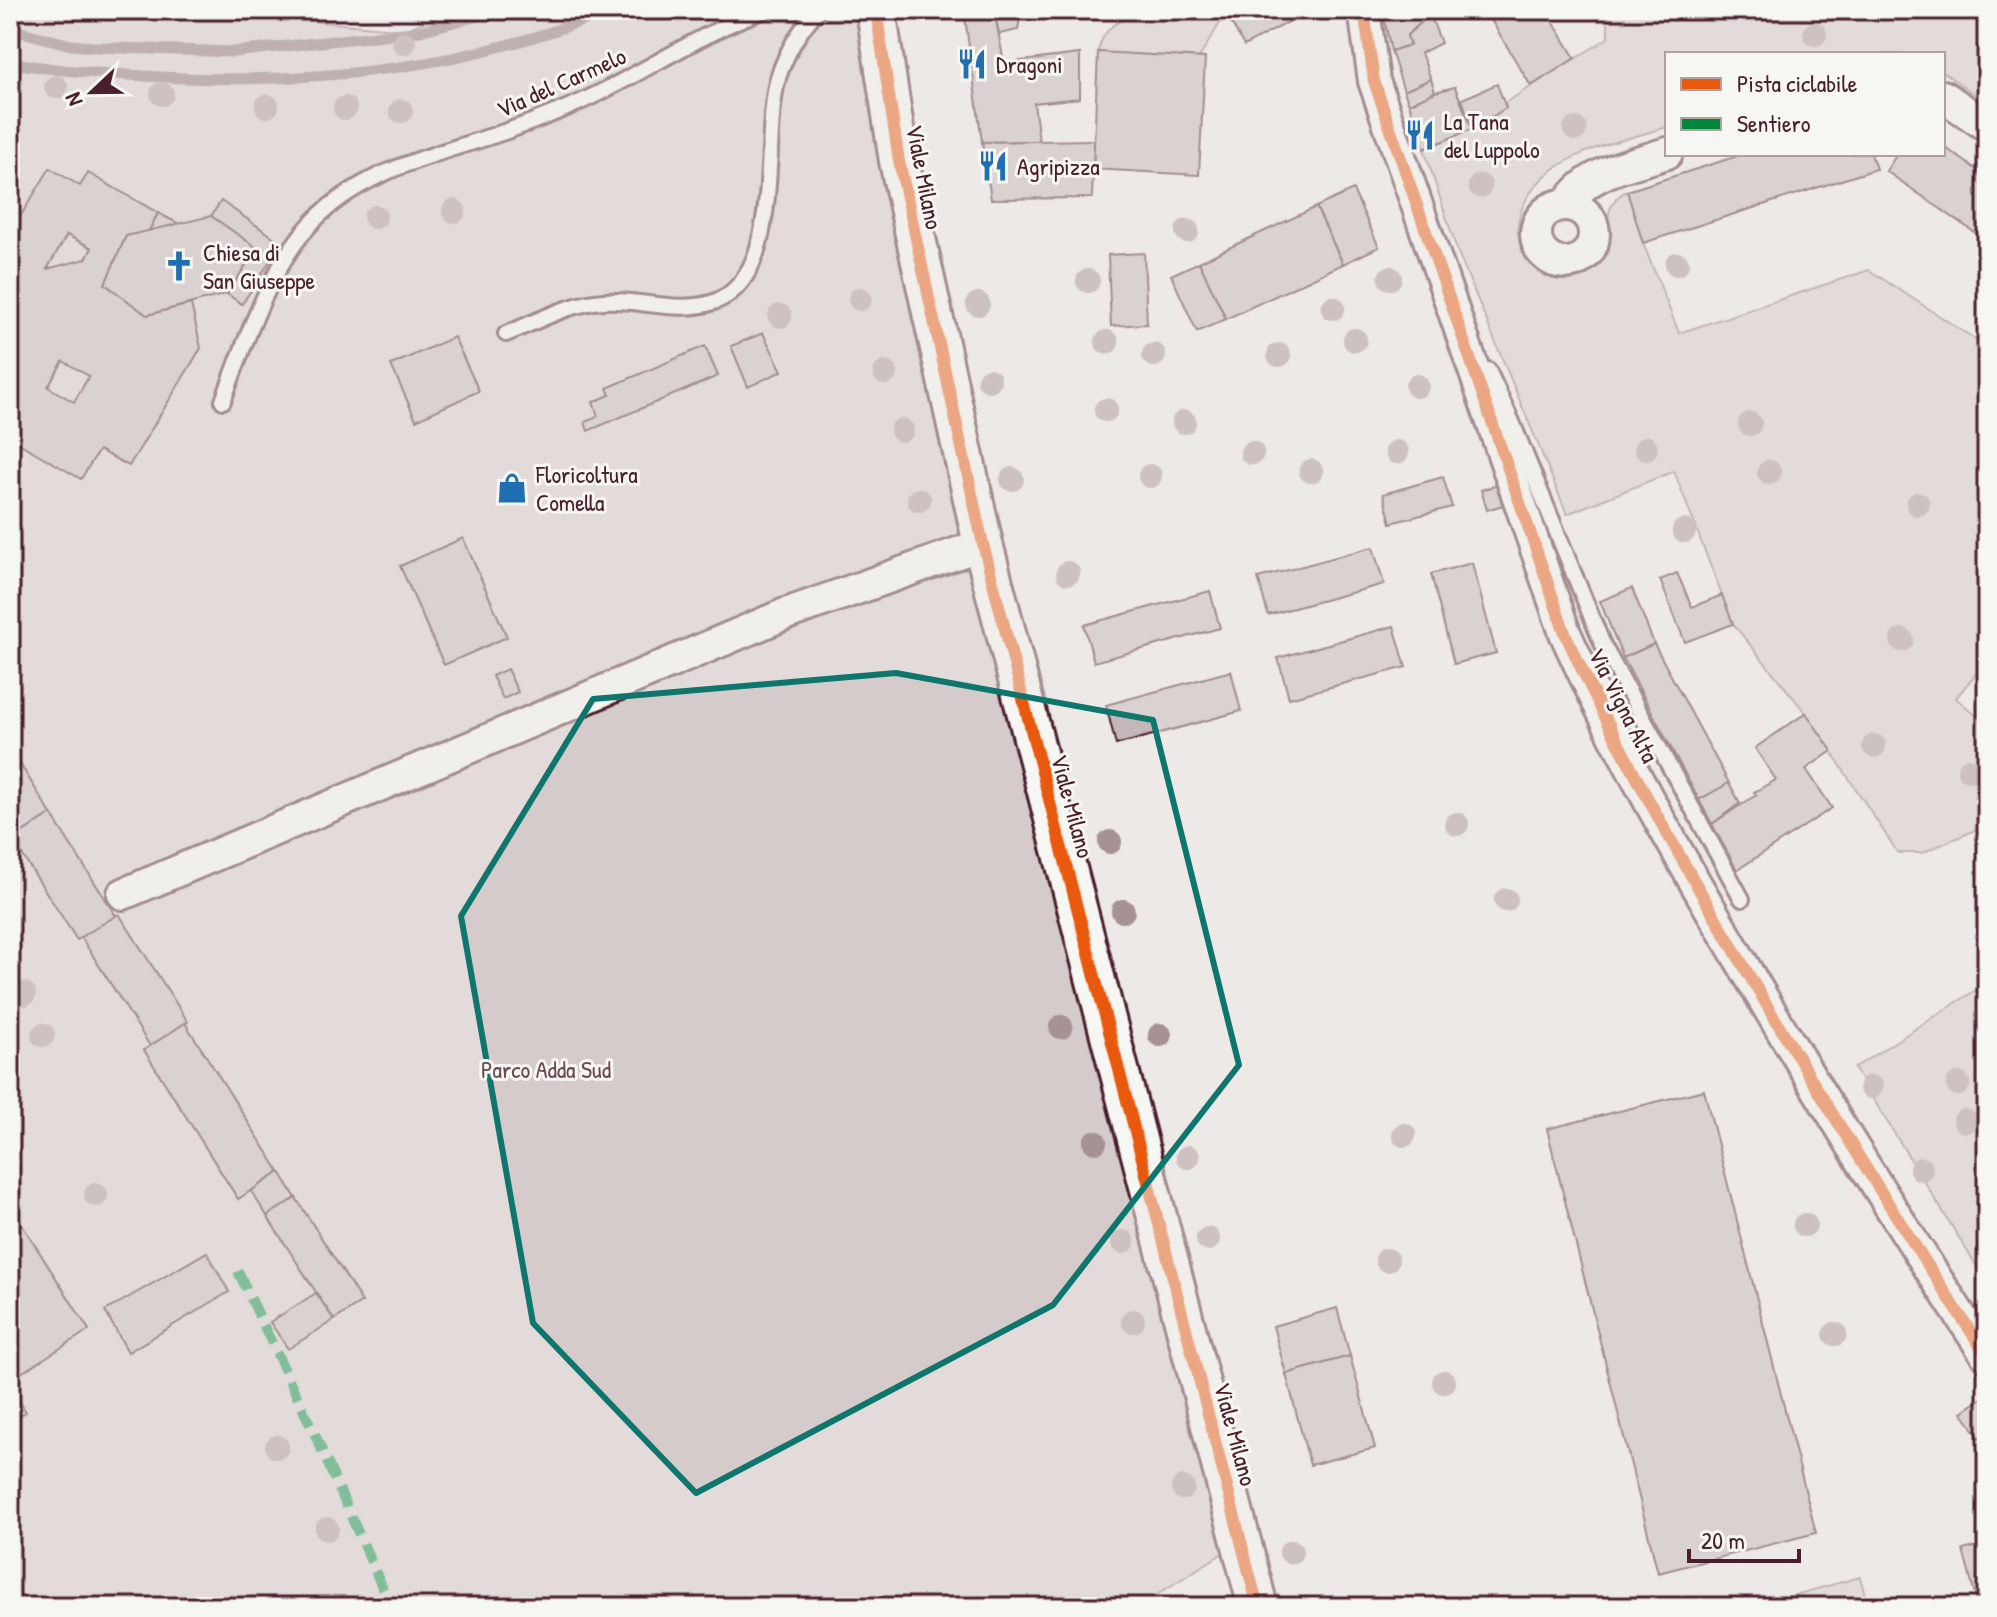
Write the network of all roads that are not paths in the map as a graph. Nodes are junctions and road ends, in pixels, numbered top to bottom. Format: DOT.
graph roads {
  1 [pos="765,10"];
  2 [pos="818,10"];
  3 [pos="876,10"];
  4 [pos="1364,10"];
  5 [pos="1945,97"];
  6 [pos="1987,126"];
  7 [pos="1665,154"];
  8 [pos="1567,205"];
  9 [pos="1438,265"];
  10 [pos="506,334"];
  11 [pos="223,401"];
  12 [pos="983,544"];
  13 [pos="123,894"];
  14 [pos="1742,899"];
  15 [pos="1987,1356"];
  16 [pos="1258,1607"];
  1 -- 11 [label="lane, Via del Carmelo"];
  2 -- 10 [label="lane"];
  3 -- 12 [label="street, Viale Milano"];
  4 -- 9 [label="street, Via Vigna Alta"];
  5 -- 6 [label="street"];
  7 -- 8 [label="street"];
  9 -- 14 [label="lane"];
  9 -- 15 [label="street, Via Vigna Alta"];
  12 -- 13 [label="street"];
  12 -- 16 [label="street, Viale Milano"];
}
